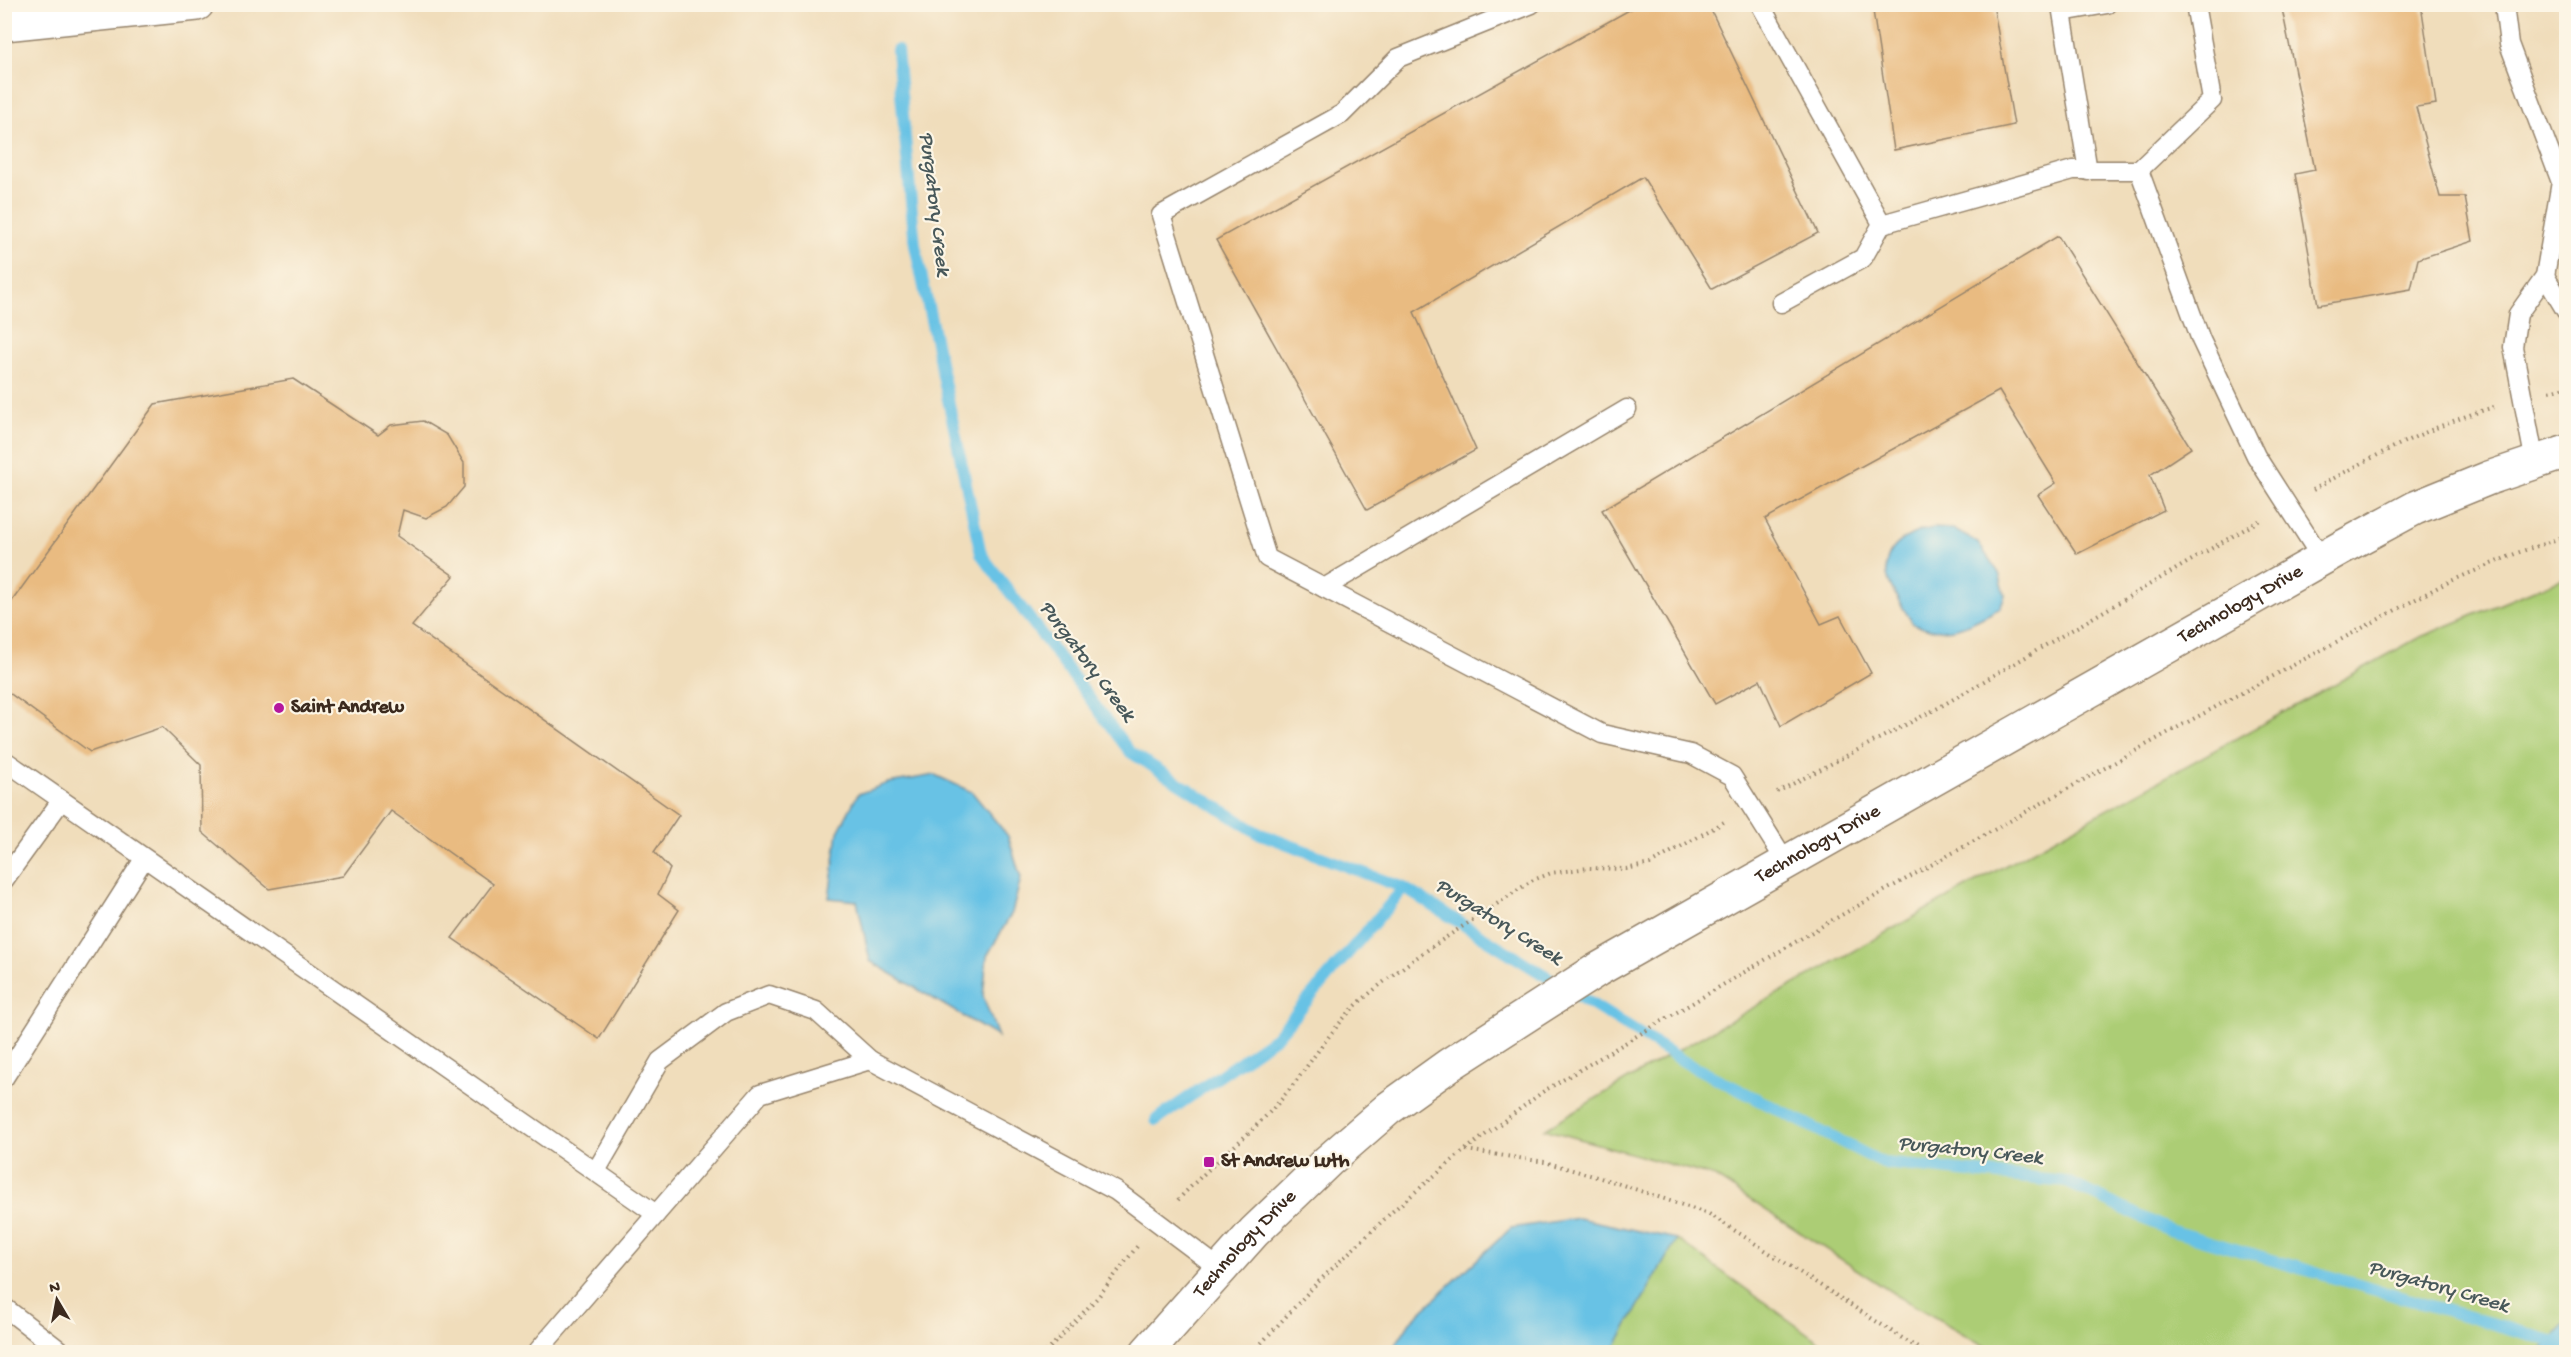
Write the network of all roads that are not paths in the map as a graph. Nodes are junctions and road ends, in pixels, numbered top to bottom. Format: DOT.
graph roads {
  1 [pos="197,4"];
  2 [pos="1532,4"];
  3 [pos="1760,4"];
  4 [pos="2107,4"];
  5 [pos="2195,4"];
  6 [pos="2507,4"];
  7 [pos="4,24"];
  8 [pos="2139,170"];
  9 [pos="2088,171"];
  10 [pos="2564,182"];
  11 [pos="1882,224"];
  12 [pos="2545,276"];
  13 [pos="1781,303"];
  14 [pos="2566,311"];
  15 [pos="1627,410"];
  16 [pos="2566,452"];
  17 [pos="2535,463"];
  18 [pos="2322,559"];
  19 [pos="1324,588"];
  20 [pos="4,760"];
  21 [pos="61,801"];
  22 [pos="144,859"];
  23 [pos="1786,862"];
  24 [pos="4,880"];
  25 [pos="870,1060"];
  26 [pos="4,1078"];
  27 [pos="596,1172"];
  28 [pos="656,1214"];
  29 [pos="1220,1269"];
  30 [pos="4,1307"];
  31 [pos="62,1353"];
  32 [pos="537,1353"];
  33 [pos="1147,1353"];
  1 -- 7 [label="main road"];
  2 -- 19 [label="lane"];
  3 -- 11 [label="lane"];
  4 -- 9 [label="lane"];
  5 -- 8 [label="lane"];
  6 -- 10 [label="lane"];
  8 -- 9 [label="lane"];
  8 -- 18 [label="lane"];
  9 -- 11 [label="lane"];
  10 -- 12 [label="lane"];
  11 -- 13 [label="lane"];
  12 -- 14 [label="lane"];
  12 -- 17 [label="lane"];
  15 -- 19 [label="lane"];
  16 -- 17 [label="main road, Technology Drive"];
  17 -- 18 [label="main road, Technology Drive"];
  18 -- 23 [label="main road, Technology Drive"];
  19 -- 23 [label="lane"];
  20 -- 21 [label="lane"];
  21 -- 22 [label="lane"];
  21 -- 24 [label="lane"];
  22 -- 26 [label="lane"];
  22 -- 27 [label="lane"];
  23 -- 29 [label="main road, Technology Drive"];
  25 -- 27 [label="lane"];
  25 -- 28 [label="lane"];
  25 -- 29 [label="lane"];
  27 -- 28 [label="lane"];
  28 -- 32 [label="lane"];
  29 -- 33 [label="main road, Technology Drive"];
  30 -- 31 [label="lane"];
}
